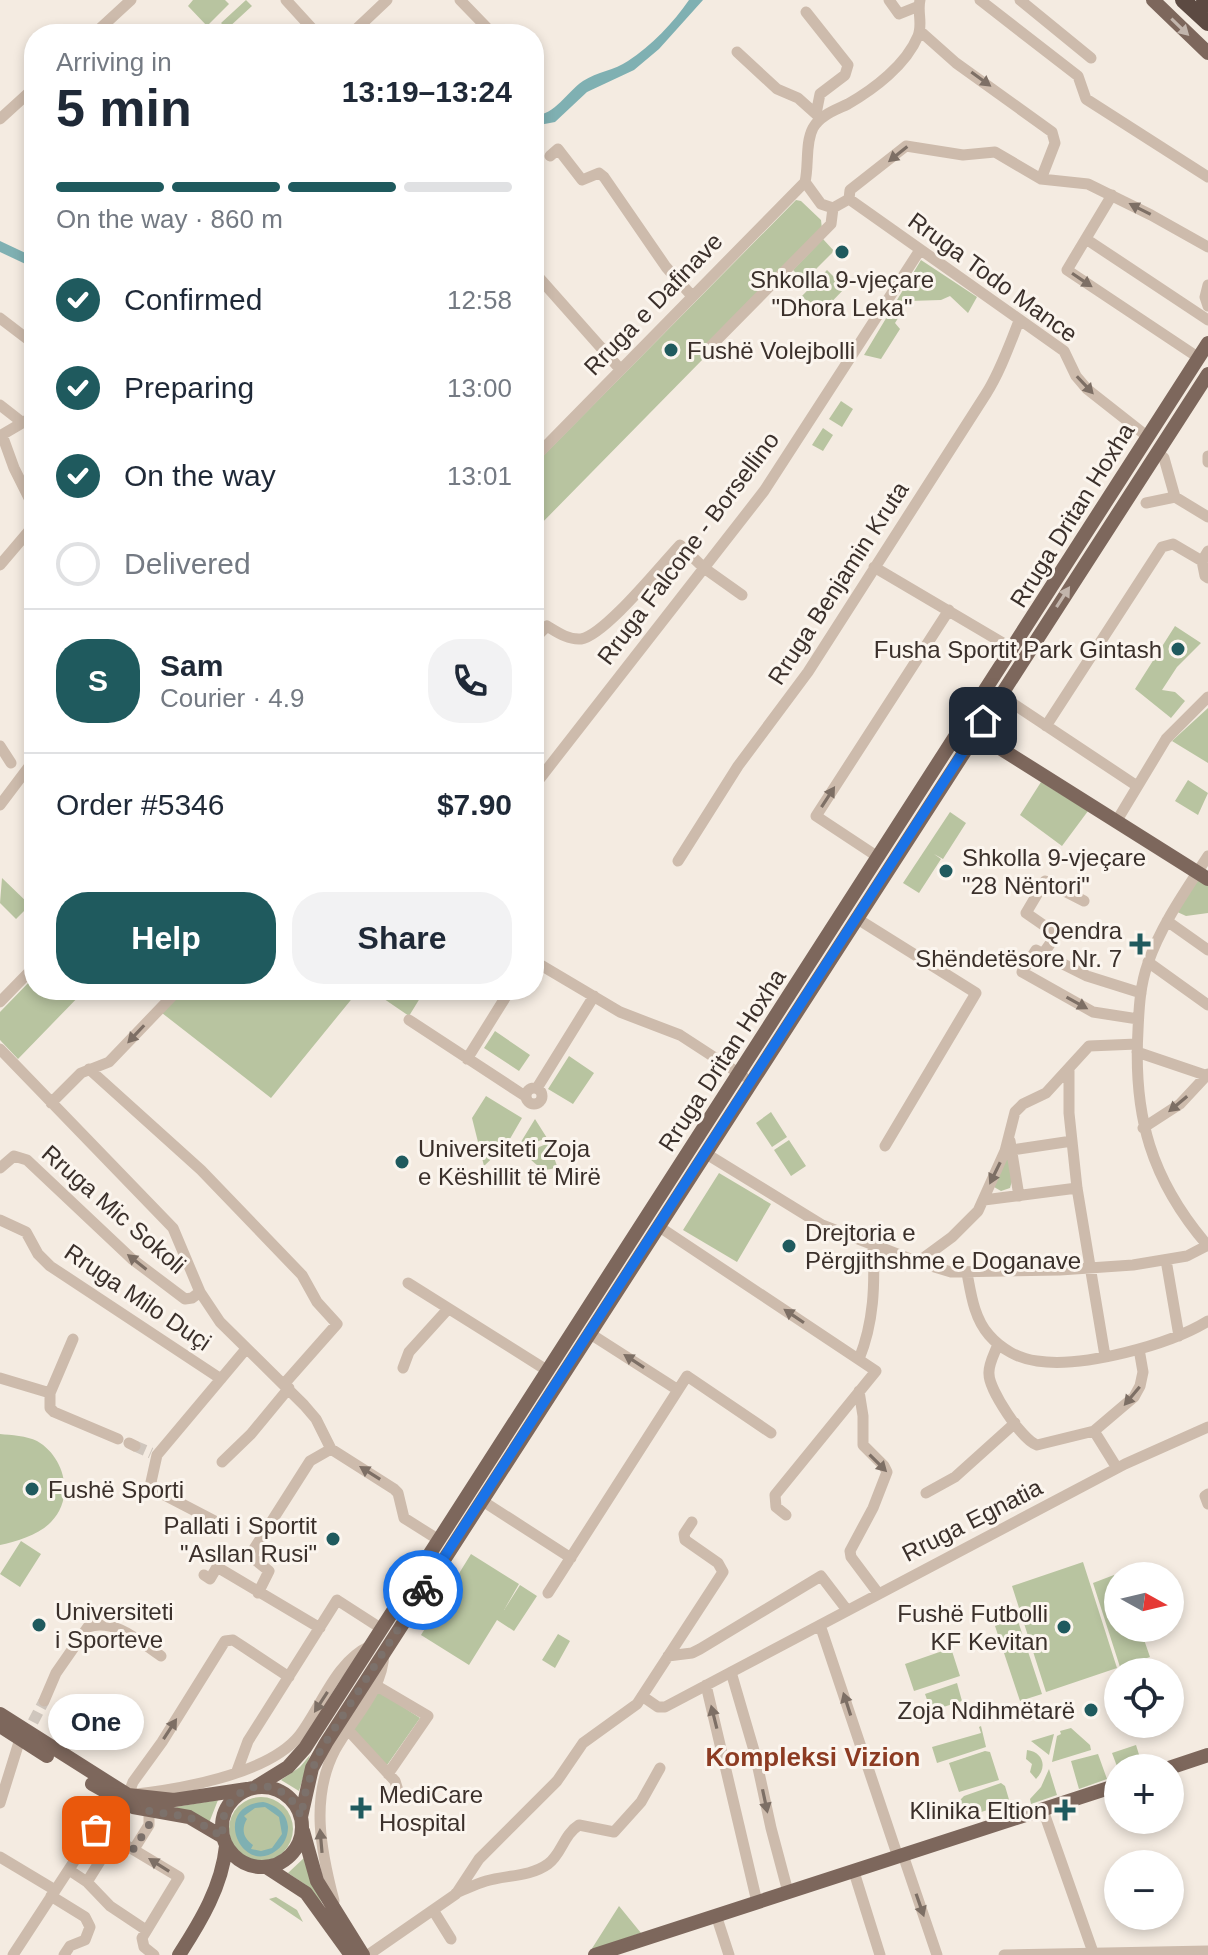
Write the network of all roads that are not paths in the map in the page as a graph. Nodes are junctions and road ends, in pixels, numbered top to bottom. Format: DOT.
graph roads {
  1 [pos="131,0"];
  2 [pos="286,0"];
  3 [pos="387,0"];
  4 [pos="460,0"];
  5 [pos="889,0"];
  6 [pos="980,0"];
  7 [pos="1020,0"];
  8 [pos="1153,0"];
  9 [pos="1183,0"];
  10 [pos="919,3"];
  11 [pos="806,12"];
  12 [pos="1208,23"];
  13 [pos="105,24"];
  14 [pos="308,24"];
  15 [pos="362,24"];
  16 [pos="483,24"];
  17 [pos="920,31"];
  18 [pos="737,52"];
  19 [pos="1208,53"];
  20 [pos="1091,58"];
  21 [pos="24,97"];
  22 [pos="818,116"];
  23 [pos="0,119"];
  24 [pos="550,156"];
  25 [pos="1208,177"];
  26 [pos="1041,179"];
  27 [pos="805,182"];
  28 [pos="1112,195"];
  29 [pos="849,199"];
  30 [pos="833,208"];
  31 [pos="1086,239"];
  32 [pos="1208,247"];
  33 [pos="920,250"];
  34 [pos="544,283"];
  35 [pos="1208,285"];
  36 [pos="692,296"];
  37 [pos="1206,304"];
  38 [pos="0,318"];
  39 [pos="1208,320"];
  40 [pos="1019,321"];
  41 [pos="24,336"];
  42 [pos="1208,343"];
  43 [pos="707,350"];
  44 [pos="1199,358"];
  45 [pos="620,369"];
  46 [pos="1208,374"];
  47 [pos="0,405"];
  48 [pos="23,423"];
  49 [pos="1142,433"];
  50 [pos="1,435"];
  51 [pos="544,448"];
  52 [pos="1157,452"];
  53 [pos="24,488"];
  54 [pos="1175,497"];
  55 [pos="1146,503"];
  56 [pos="1208,517"];
  57 [pos="24,537"];
  58 [pos="1205,556"];
  59 [pos="0,565"];
  60 [pos="874,567"];
  61 [pos="704,568"];
  62 [pos="1208,578"];
  63 [pos="742,595"];
  64 [pos="949,610"];
  65 [pos="544,629"];
  66 [pos="1013,649"];
  67 [pos="1000,695"];
  68 [pos="1208,697"];
  69 [pos="1046,726"];
  70 [pos="969,729"];
  71 [pos="0,746"];
  72 [pos="11,763"];
  73 [pos="24,773"];
  74 [pos="544,773"];
  75 [pos="1137,786"];
  76 [pos="0,805"];
  77 [pos="1116,822"];
  78 [pos="1208,856"];
  79 [pos="878,857"];
  80 [pos="678,861"];
  81 [pos="1203,876"];
  82 [pos="1084,901"];
  83 [pos="856,918"];
  84 [pos="1167,921"];
  85 [pos="1208,950"];
  86 [pos="1043,954"];
  87 [pos="1148,962"];
  88 [pos="544,967"];
  89 [pos="24,977"];
  90 [pos="1141,993"];
  91 [pos="594,996"];
  92 [pos="168,1000"];
  93 [pos="504,1000"];
  94 [pos="0,1002"];
  95 [pos="1208,1005"];
  96 [pos="1138,1019"];
  97 [pos="409,1020"];
  98 [pos="1137,1048"];
  99 [pos="2,1056"];
  100 [pos="467,1059"];
  101 [pos="89,1069"];
  102 [pos="1069,1071"];
  103 [pos="1208,1076"];
  104 [pos="745,1078"];
  105 [pos="51,1103"];
  106 [pos="1143,1128"];
  107 [pos="1009,1132"];
  108 [pos="1072,1141"];
  109 [pos="885,1146"];
  110 [pos="1012,1150"];
  111 [pos="705,1153"];
  112 [pos="0,1168"];
  113 [pos="1077,1188"];
  114 [pos="1019,1196"];
  115 [pos="984,1200"];
  116 [pos="0,1220"];
  117 [pos="658,1226"];
  118 [pos="873,1245"];
  119 [pos="1208,1245"];
  120 [pos="1166,1260"];
  121 [pos="918,1262"];
  122 [pos="1091,1268"];
  123 [pos="967,1273"];
  124 [pos="408,1283"];
  125 [pos="200,1292"];
  126 [pos="448,1309"];
  127 [pos="1208,1321"];
  128 [pos="589,1333"];
  129 [pos="1179,1336"];
  130 [pos="73,1339"];
  131 [pos="998,1344"];
  132 [pos="246,1349"];
  133 [pos="1139,1349"];
  134 [pos="1105,1356"];
  135 [pos="859,1359"];
  136 [pos="403,1368"];
  137 [pos="548,1371"];
  138 [pos="0,1378"];
  139 [pos="221,1379"];
  140 [pos="286,1386"];
  141 [pos="678,1390"];
  142 [pos="859,1391"];
  143 [pos="50,1393"];
  144 [pos="1015,1423"];
  145 [pos="1208,1427"];
  146 [pos="1094,1431"];
  147 [pos="771,1433"];
  148 [pos="127,1443"];
  149 [pos="331,1449"];
  150 [pos="222,1462"];
  151 [pos="1117,1468"];
  152 [pos="926,1493"];
  153 [pos="1208,1494"];
  154 [pos="481,1500"];
  155 [pos="1208,1504"];
  156 [pos="786,1515"];
  157 [pos="692,1522"];
  158 [pos="224,1526"];
  159 [pos="439,1540"];
  160 [pos="571,1558"];
  161 [pos="204,1575"];
  162 [pos="258,1593"];
  163 [pos="548,1593"];
  164 [pos="878,1593"];
  165 [pos="847,1610"];
  166 [pos="820,1625"];
  167 [pos="320,1628"];
  168 [pos="382,1629"];
  169 [pos="377,1648"];
  170 [pos="161,1656"];
  171 [pos="668,1656"];
  172 [pos="731,1672"];
  173 [pos="289,1677"];
  174 [pos="706,1685"];
  175 [pos="377,1686"];
  176 [pos="642,1696"];
  177 [pos="44,1701"];
  178 [pos="0,1714"];
  179 [pos="0,1726"];
  180 [pos="348,1730"];
  181 [pos="27,1731"];
  182 [pos="1208,1755"];
  183 [pos="1184,1763"];
  184 [pos="660,1768"];
  185 [pos="237,1771"];
  186 [pos="388,1774"];
  187 [pos="4,1778"];
  188 [pos="252,1788"];
  189 [pos="1104,1790"];
  190 [pos="128,1795"];
  191 [pos="400,1797"];
  192 [pos="0,1803"];
  193 [pos="1043,1810"];
  194 [pos="149,1811"];
  195 [pos="302,1822"];
  196 [pos="115,1837"];
  197 [pos="224,1842"];
  198 [pos="134,1849"];
  199 [pos="901,1856"];
  200 [pos="0,1857"];
  201 [pos="266,1867"];
  202 [pos="69,1870"];
  203 [pos="854,1872"];
  204 [pos="87,1882"];
  205 [pos="788,1892"];
  206 [pos="53,1893"];
  207 [pos="456,1894"];
  208 [pos="757,1902"];
  209 [pos="433,1910"];
  210 [pos="716,1915"];
  211 [pos="338,1917"];
  212 [pos="146,1930"];
  213 [pos="451,1939"];
  214 [pos="1208,1951"];
  215 [pos="598,1954"];
  216 [pos="1093,1954"];
  217 [pos="13,1955"];
  218 [pos="64,1955"];
  219 [pos="154,1955"];
  220 [pos="179,1955"];
  221 [pos="351,1955"];
  222 [pos="366,1955"];
  223 [pos="729,1955"];
  224 [pos="880,1955"];
  225 [pos="937,1955"];
  226 [pos="1004,1955"];
  1 -- 13 [label="street"];
  2 -- 14 [label="street"];
  3 -- 15 [label="street"];
  4 -- 16 [label="street"];
  5 -- 10 [label="street"];
  6 -- 25 [label="street"];
  7 -- 20 [label="street"];
  8 -- 19 [label="main road, one-way"];
  9 -- 12 [label="highway"];
  10 -- 17 [label="street"];
  11 -- 22 [label="street"];
  17 -- 22 [label="street"];
  17 -- 26 [label="street, one-way"];
  18 -- 22 [label="street"];
  21 -- 23 [label="street"];
  22 -- 27 [label="street"];
  24 -- 36 [label="street"];
  26 -- 28 [label="street"];
  26 -- 29 [label="street, one-way"];
  27 -- 30 [label="street"];
  27 -- 36 [label="street, Rruga e Dafinave"];
  28 -- 31 [label="street"];
  32 -- 28 [label="street, one-way"];
  29 -- 30 [label="street"];
  29 -- 33 [label="street, Rruga Todo Mance"];
  30 -- 43 [label="street"];
  31 -- 39 [label="street"];
  31 -- 44 [label="street, one-way"];
  33 -- 40 [label="street, Rruga Todo Mance"];
  33 -- 61 [label="street, Rruga Falcone - Borsellino"];
  34 -- 45 [label="street"];
  35 -- 37 [label="street"];
  36 -- 45 [label="street, Rruga e Dafinave"];
  38 -- 41 [label="street"];
  40 -- 49 [label="street, Rruga Todo Mance, one-way"];
  40 -- 60 [label="street, Rruga Benjamin Kruta"];
  42 -- 44 [label="main road, Rruga Dritan Hoxha"];
  44 -- 49 [label="main road, Rruga Dritan Hoxha"];
  45 -- 51 [label="street, Rruga e Dafinave"];
  46 -- 52 [label="main road, Rruga Dritan Hoxha"];
  47 -- 48 [label="street"];
  48 -- 50 [label="street"];
  49 -- 66 [label="main road, Rruga Dritan Hoxha"];
  50 -- 53 [label="street"];
  52 -- 54 [label="street, Rruga Dritan Hoxha"];
  67 -- 52 [label="main road, Rruga Dritan Hoxha, one-way"];
  54 -- 55 [label="street"];
  54 -- 56 [label="street"];
  57 -- 59 [label="street"];
  58 -- 62 [label="street"];
  58 -- 69 [label="street"];
  60 -- 64 [label="street"];
  60 -- 80 [label="street, Rruga Benjamin Kruta"];
  61 -- 63 [label="street"];
  61 -- 65 [label="street"];
  61 -- 74 [label="street, Rruga Falcone - Borsellino"];
  64 -- 66 [label="street"];
  79 -- 64 [label="street, one-way"];
  66 -- 70 [label="main road, Rruga Dritan Hoxha"];
  67 -- 69 [label="street"];
  67 -- 70 [label="main road, Rruga Dritan Hoxha"];
  68 -- 75 [label="street"];
  69 -- 75 [label="street"];
  70 -- 77 [label="main road"];
  70 -- 79 [label="main road, Rruga Dritan Hoxha"];
  70 -- 83 [label="main road, Rruga Dritan Hoxha"];
  71 -- 72 [label="street"];
  73 -- 76 [label="street"];
  75 -- 77 [label="street"];
  77 -- 81 [label="main road"];
  78 -- 81 [label="street"];
  79 -- 104 [label="main road, Rruga Dritan Hoxha"];
  81 -- 84 [label="street"];
  82 -- 86 [label="street"];
  83 -- 104 [label="main road, Rruga Dritan Hoxha"];
  83 -- 109 [label="street"];
  84 -- 85 [label="street"];
  84 -- 87 [label="street"];
  86 -- 90 [label="street"];
  86 -- 96 [label="street, one-way"];
  87 -- 90 [label="street"];
  87 -- 95 [label="street"];
  88 -- 91 [label="street"];
  89 -- 94 [label="street"];
  90 -- 96 [label="street"];
  91 -- 100 [label="street"];
  91 -- 104 [label="street"];
  92 -- 101 [label="street, one-way"];
  93 -- 100 [label="street"];
  96 -- 98 [label="street"];
  97 -- 100 [label="street"];
  98 -- 102 [label="street"];
  98 -- 103 [label="street"];
  98 -- 106 [label="street"];
  99 -- 105 [label="street"];
  101 -- 105 [label="street"];
  101 -- 140 [label="street"];
  102 -- 107 [label="street"];
  102 -- 108 [label="street"];
  103 -- 106 [label="street, one-way"];
  104 -- 111 [label="main road, Rruga Dritan Hoxha"];
  104 -- 137 [label="main road, Rruga Dritan Hoxha"];
  105 -- 125 [label="street"];
  106 -- 119 [label="street"];
  107 -- 110 [label="street"];
  107 -- 115 [label="street, one-way"];
  108 -- 110 [label="street"];
  108 -- 113 [label="street"];
  110 -- 114 [label="street"];
  111 -- 117 [label="main road, Rruga Dritan Hoxha"];
  111 -- 118 [label="street"];
  125 -- 112 [label="street, Rruga Mic Sokoli, one-way"];
  113 -- 114 [label="street"];
  113 -- 122 [label="street"];
  114 -- 115 [label="street"];
  115 -- 121 [label="street"];
  116 -- 139 [label="street, Rruga Milo Duçi"];
  117 -- 128 [label="main road, Rruga Dritan Hoxha"];
  135 -- 117 [label="street, one-way"];
  118 -- 121 [label="street"];
  118 -- 135 [label="street"];
  119 -- 120 [label="street"];
  120 -- 122 [label="street"];
  120 -- 129 [label="street"];
  121 -- 123 [label="street"];
  122 -- 123 [label="street"];
  122 -- 134 [label="street"];
  123 -- 131 [label="street"];
  124 -- 126 [label="street"];
  125 -- 132 [label="street"];
  126 -- 136 [label="street"];
  126 -- 137 [label="street"];
  127 -- 129 [label="street"];
  141 -- 128 [label="street, one-way"];
  128 -- 154 [label="main road, Rruga Dritan Hoxha"];
  129 -- 133 [label="street"];
  130 -- 143 [label="street"];
  131 -- 134 [label="street"];
  131 -- 144 [label="street"];
  132 -- 139 [label="street"];
  132 -- 140 [label="street"];
  133 -- 134 [label="street"];
  133 -- 146 [label="street, one-way"];
  135 -- 142 [label="street"];
  137 -- 159 [label="main road, Rruga Dritan Hoxha"];
  138 -- 143 [label="street"];
  139 -- 158 [label="street"];
  140 -- 149 [label="street"];
  140 -- 150 [label="street"];
  141 -- 147 [label="street"];
  141 -- 160 [label="street"];
  142 -- 156 [label="street"];
  142 -- 164 [label="street, one-way"];
  143 -- 148 [label="street"];
  144 -- 146 [label="street"];
  144 -- 152 [label="street"];
  145 -- 151 [label="street, Rruga Egnatia"];
  146 -- 151 [label="street"];
  159 -- 149 [label="street, one-way"];
  149 -- 162 [label="street"];
  151 -- 164 [label="street, Rruga Egnatia"];
  153 -- 155 [label="street"];
  154 -- 160 [label="street"];
  154 -- 169 [label="main road, Rruga Dritan Hoxha"];
  157 -- 171 [label="street"];
  159 -- 168 [label="main road, Rruga Dritan Hoxha"];
  160 -- 163 [label="street"];
  161 -- 162 [label="street"];
  162 -- 167 [label="street"];
  164 -- 165 [label="street, Rruga Egnatia"];
  165 -- 166 [label="street, Rruga Egnatia"];
  165 -- 171 [label="street"];
  166 -- 172 [label="street, Rruga Egnatia"];
  199 -- 166 [label="street, one-way"];
  167 -- 168 [label="street"];
  167 -- 173 [label="street"];
  168 -- 169 [label="main road, Rruga Dritan Hoxha"];
  169 -- 175 [label="street"];
  169 -- 185 [label="street, one-way"];
  169 -- 188 [label="main road, Rruga Dritan Hoxha"];
  169 -- 195 [label="main road, Rruga Dritan Hoxha"];
  170 -- 177 [label="street"];
  171 -- 176 [label="street"];
  172 -- 174 [label="street, Rruga Egnatia"];
  172 -- 205 [label="street, one-way"];
  173 -- 185 [label="street"];
  190 -- 173 [label="street, one-way"];
  174 -- 176 [label="street, Rruga Egnatia"];
  208 -- 174 [label="street, one-way"];
  175 -- 180 [label="street"];
  175 -- 186 [label="street"];
  176 -- 207 [label="street"];
  178 -- 181 [label="main road"];
  179 -- 181 [label="main road"];
  180 -- 186 [label="street"];
  211 -- 180 [label="street, one-way"];
  181 -- 187 [label="street"];
  181 -- 190 [label="main road"];
  181 -- 194 [label="main road"];
  182 -- 183 [label="main road"];
  184 -- 207 [label="street"];
  185 -- 190 [label="street"];
  186 -- 191 [label="street"];
  187 -- 192 [label="street"];
  188 -- 190 [label="main road"];
  188 -- 195 [label="main road"];
  188 -- 197 [label="main road"];
  189 -- 193 [label="main road"];
  193 -- 199 [label="main road"];
  193 -- 216 [label="street"];
  194 -- 197 [label="main road"];
  194 -- 198 [label="street"];
  195 -- 201 [label="main road"];
  195 -- 211 [label="main road"];
  196 -- 198 [label="street"];
  196 -- 202 [label="street"];
  196 -- 204 [label="street"];
  197 -- 201 [label="main road"];
  197 -- 220 [label="main road"];
  212 -- 198 [label="street, one-way"];
  199 -- 203 [label="main road"];
  199 -- 225 [label="street, one-way"];
  200 -- 206 [label="street"];
  201 -- 221 [label="main road"];
  202 -- 204 [label="street"];
  202 -- 206 [label="street"];
  203 -- 205 [label="main road"];
  203 -- 224 [label="street"];
  204 -- 212 [label="street"];
  205 -- 208 [label="main road"];
  206 -- 217 [label="street"];
  206 -- 218 [label="street"];
  207 -- 209 [label="street"];
  208 -- 210 [label="main road"];
  209 -- 213 [label="street"];
  209 -- 222 [label="street"];
  210 -- 215 [label="main road"];
  210 -- 223 [label="street"];
  211 -- 222 [label="main road"];
  212 -- 219 [label="street"];
  214 -- 216 [label="street"];
  216 -- 226 [label="street"];
}
